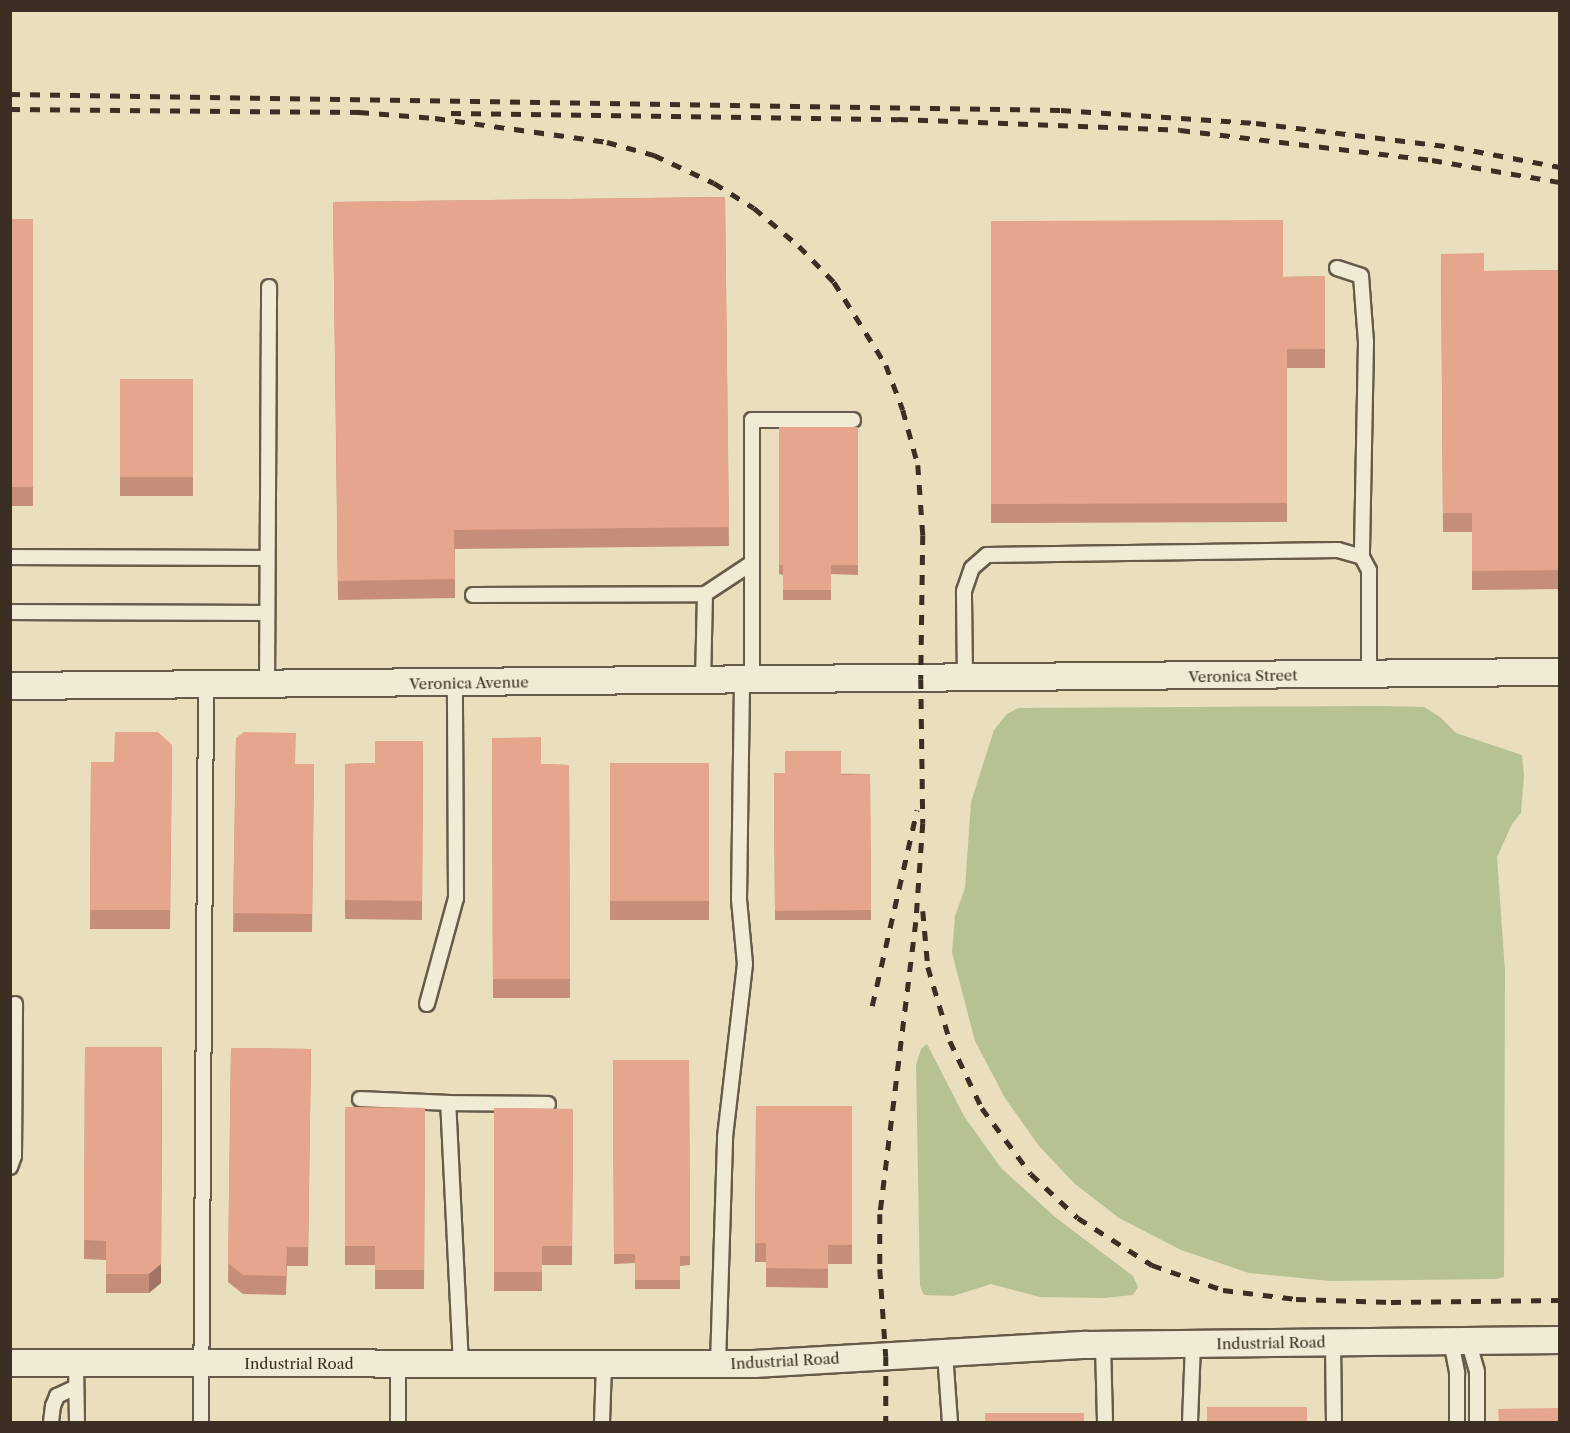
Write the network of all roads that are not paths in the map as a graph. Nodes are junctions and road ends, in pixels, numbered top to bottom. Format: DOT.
graph roads {
  1 [pos="1337,268"];
  2 [pos="269,287"];
  3 [pos="853,420"];
  4 [pos="10,557"];
  5 [pos="1362,557"];
  6 [pos="267,558"];
  7 [pos="752,563"];
  8 [pos="705,594"];
  9 [pos="473,595"];
  10 [pos="10,612"];
  11 [pos="267,613"];
  12 [pos="1560,672"];
  13 [pos="1369,674"];
  14 [pos="965,678"];
  15 [pos="927,679"];
  16 [pos="747,680"];
  17 [pos="704,681"];
  18 [pos="455,683"];
  19 [pos="206,685"];
  20 [pos="267,685"];
  21 [pos="10,686"];
  22 [pos="15,1004"];
  23 [pos="426,1004"];
  24 [pos="360,1099"];
  25 [pos="448,1103"];
  26 [pos="548,1104"];
  27 [pos="10,1167"];
  28 [pos="1460,1340"];
  29 [pos="1560,1340"];
  30 [pos="1333,1342"];
  31 [pos="1193,1343"];
  32 [pos="1103,1345"];
  33 [pos="945,1353"];
  34 [pos="10,1364"];
  35 [pos="200,1364"];
  36 [pos="398,1364"];
  37 [pos="718,1364"];
  38 [pos="461,1365"];
  39 [pos="604,1365"];
  40 [pos="76,1375"];
  41 [pos="51,1422"];
  42 [pos="77,1422"];
  43 [pos="201,1422"];
  44 [pos="398,1422"];
  45 [pos="602,1422"];
  46 [pos="950,1422"];
  47 [pos="1105,1422"];
  48 [pos="1190,1422"];
  49 [pos="1334,1422"];
  50 [pos="1457,1422"];
  51 [pos="1477,1422"];
  1 -- 5 [label="lane"];
  2 -- 6 [label="lane"];
  3 -- 7 [label="lane"];
  4 -- 6 [label="lane"];
  5 -- 13 [label="lane"];
  5 -- 14 [label="lane"];
  6 -- 11 [label="lane"];
  7 -- 8 [label="lane"];
  7 -- 16 [label="lane"];
  8 -- 9 [label="lane"];
  8 -- 17 [label="lane"];
  10 -- 11 [label="lane"];
  11 -- 20 [label="lane"];
  12 -- 13 [label="street, Veronica Street"];
  13 -- 14 [label="street, Veronica Street"];
  14 -- 15 [label="street, Veronica Street"];
  15 -- 16 [label="street, Veronica Avenue"];
  16 -- 17 [label="street, Veronica Avenue"];
  16 -- 37 [label="lane"];
  17 -- 18 [label="street, Veronica Avenue"];
  18 -- 20 [label="street, Veronica Avenue"];
  18 -- 23 [label="lane"];
  19 -- 20 [label="street, Veronica Avenue"];
  19 -- 21 [label="street, Veronica Avenue"];
  19 -- 35 [label="lane"];
  22 -- 27 [label="lane"];
  24 -- 25 [label="lane"];
  25 -- 26 [label="lane"];
  25 -- 38 [label="lane"];
  28 -- 29 [label="street, Industrial Road"];
  28 -- 30 [label="street, Industrial Road"];
  28 -- 50 [label="lane"];
  28 -- 51 [label="lane"];
  30 -- 31 [label="street, Industrial Road"];
  30 -- 49 [label="lane"];
  31 -- 32 [label="street, Industrial Road"];
  31 -- 48 [label="lane"];
  32 -- 33 [label="street, Industrial Road"];
  32 -- 47 [label="lane"];
  33 -- 37 [label="street, Industrial Road"];
  33 -- 46 [label="lane"];
  34 -- 40 [label="street, Industrial Road"];
  35 -- 36 [label="street, Industrial Road"];
  35 -- 40 [label="street, Industrial Road"];
  35 -- 43 [label="lane"];
  36 -- 38 [label="street, Industrial Road"];
  36 -- 44 [label="lane"];
  37 -- 39 [label="street, Industrial Road"];
  38 -- 39 [label="street, Industrial Road"];
  39 -- 45 [label="lane"];
  40 -- 41 [label="lane"];
  40 -- 42 [label="lane"];
}
